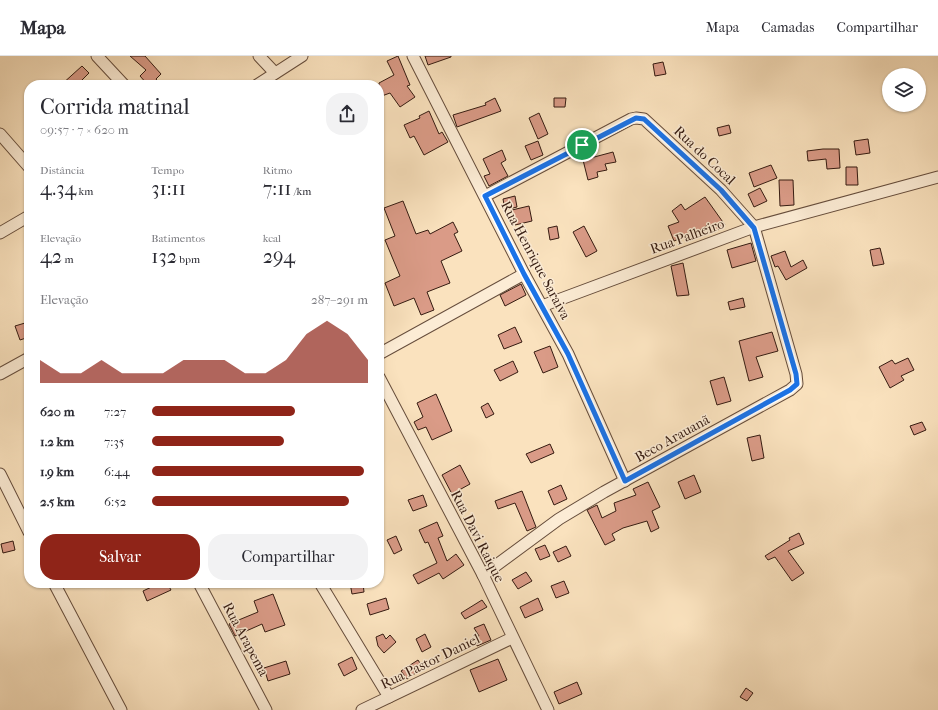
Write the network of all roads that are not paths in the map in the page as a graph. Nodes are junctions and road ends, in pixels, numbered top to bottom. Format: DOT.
graph roads {
  1 [pos="97,56"];
  2 [pos="259,56"];
  3 [pos="302,56"];
  4 [pos="413,56"];
  5 [pos="275,73"];
  6 [pos="119,80"];
  7 [pos="264,80"];
  8 [pos="0,134"];
  9 [pos="24,161"];
  10 [pos="938,177"];
  11 [pos="485,196"];
  12 [pos="24,219"];
  13 [pos="754,228"];
  14 [pos="0,233"];
  15 [pos="524,274"];
  16 [pos="542,306"];
  17 [pos="384,351"];
  18 [pos="24,361"];
  19 [pos="0,374"];
  20 [pos="797,384"];
  21 [pos="384,387"];
  22 [pos="0,474"];
  23 [pos="625,481"];
  24 [pos="24,522"];
  25 [pos="483,575"];
  26 [pos="57,588"];
  27 [pos="202,588"];
  28 [pos="323,588"];
  29 [pos="512,638"];
  30 [pos="389,697"];
  31 [pos="121,710"];
  32 [pos="266,710"];
  33 [pos="362,710"];
  34 [pos="548,710"];
  1 -- 6 [label="street"];
  2 -- 5 [label="street"];
  3 -- 5 [label="street"];
  4 -- 11 [label="street, Rua Henrique Saraiva"];
  5 -- 7 [label="street"];
  8 -- 9 [label="street"];
  10 -- 13 [label="street, Rua Palheiro"];
  11 -- 13 [label="street, Rua do Cocal"];
  11 -- 15 [label="street, Rua Henrique Saraiva"];
  12 -- 14 [label="street"];
  13 -- 16 [label="street, Rua Palheiro"];
  13 -- 20 [label="street, Rua do Cocal"];
  15 -- 16 [label="street, Rua Henrique Saraiva"];
  15 -- 17 [label="street"];
  16 -- 23 [label="street, Rua Henrique Saraiva"];
  18 -- 19 [label="street"];
  20 -- 23 [label="street, Beco Arauanã"];
  21 -- 25 [label="street, Rua Davi Raique"];
  22 -- 24 [label="street"];
  23 -- 25 [label="street, Beco Arauanã"];
  25 -- 29 [label="street, Rua Davi Raique"];
  26 -- 31 [label="street"];
  27 -- 32 [label="street, Rua Arapema"];
  28 -- 30 [label="street"];
  29 -- 30 [label="street, Rua Pastor Daniel"];
  29 -- 34 [label="street, Rua Davi Raique"];
  30 -- 33 [label="street, Rua Pastor Daniel"];
}
